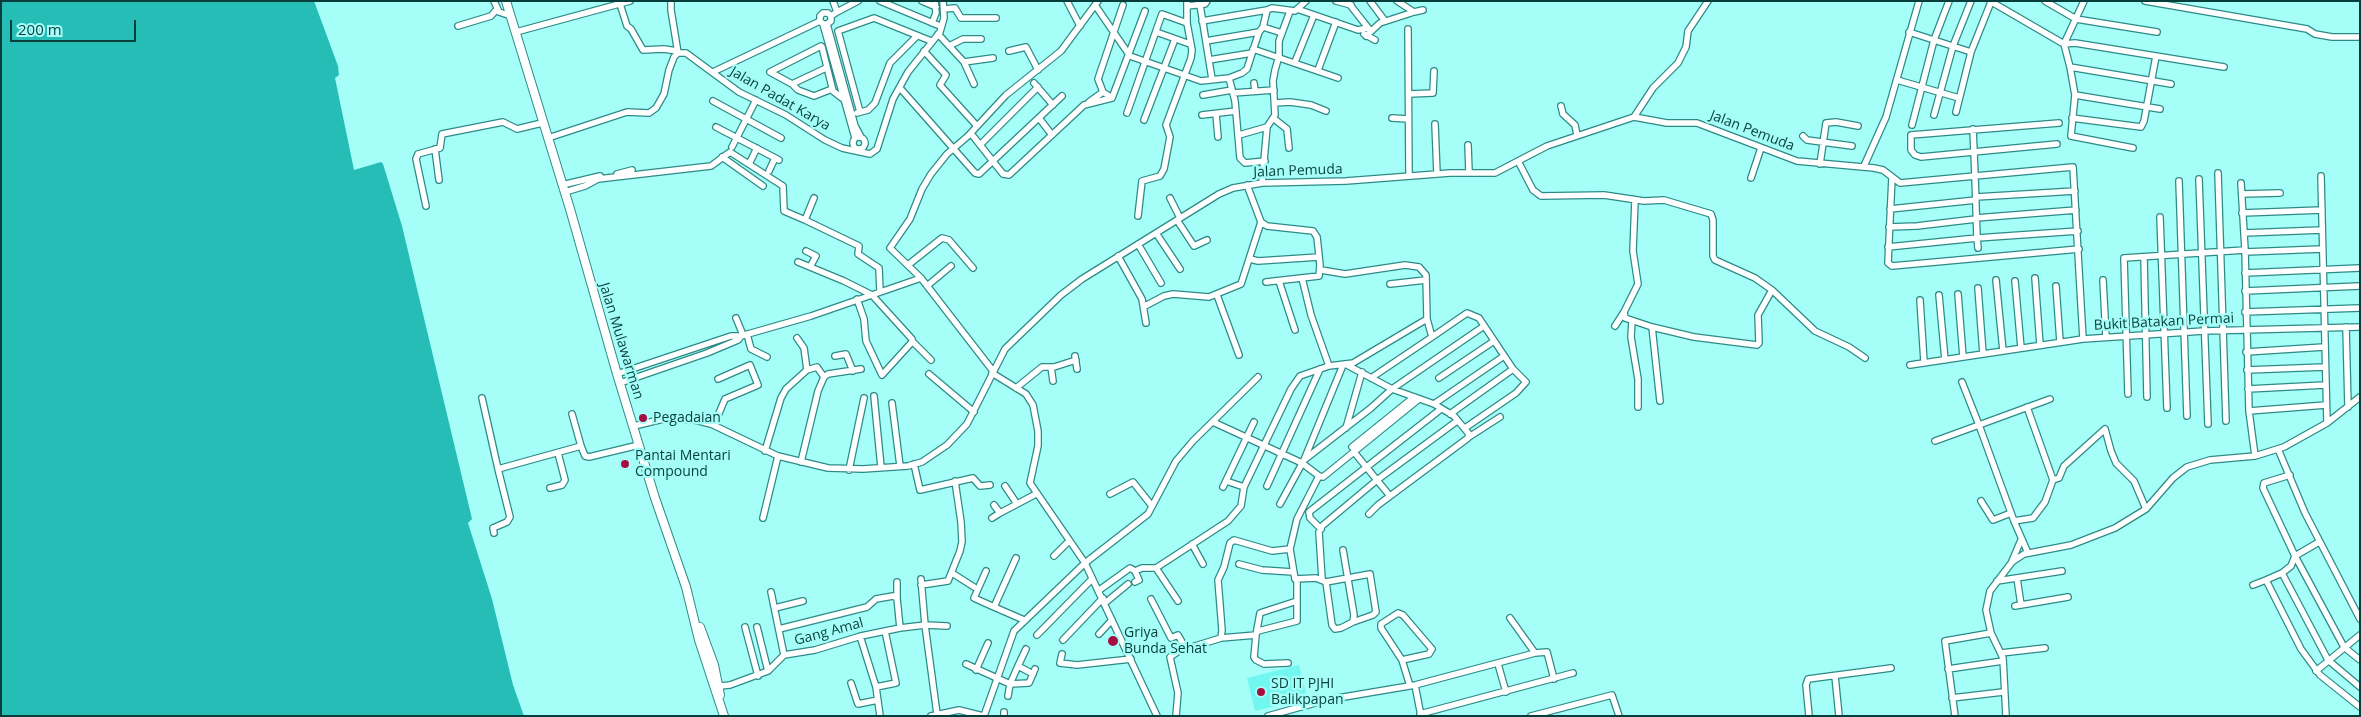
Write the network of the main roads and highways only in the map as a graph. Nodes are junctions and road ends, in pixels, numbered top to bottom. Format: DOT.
graph roads {
  1 [pos="506,1"];
  2 [pos="711,666"];
  3 [pos="720,699"];
  4 [pos="724,716"];
  1 -- 2 [label="highway, Jalan Mulawarman"];
  2 -- 3 [label="highway"];
  2 -- 3 [label="highway"];
  3 -- 4 [label="highway"];
}
